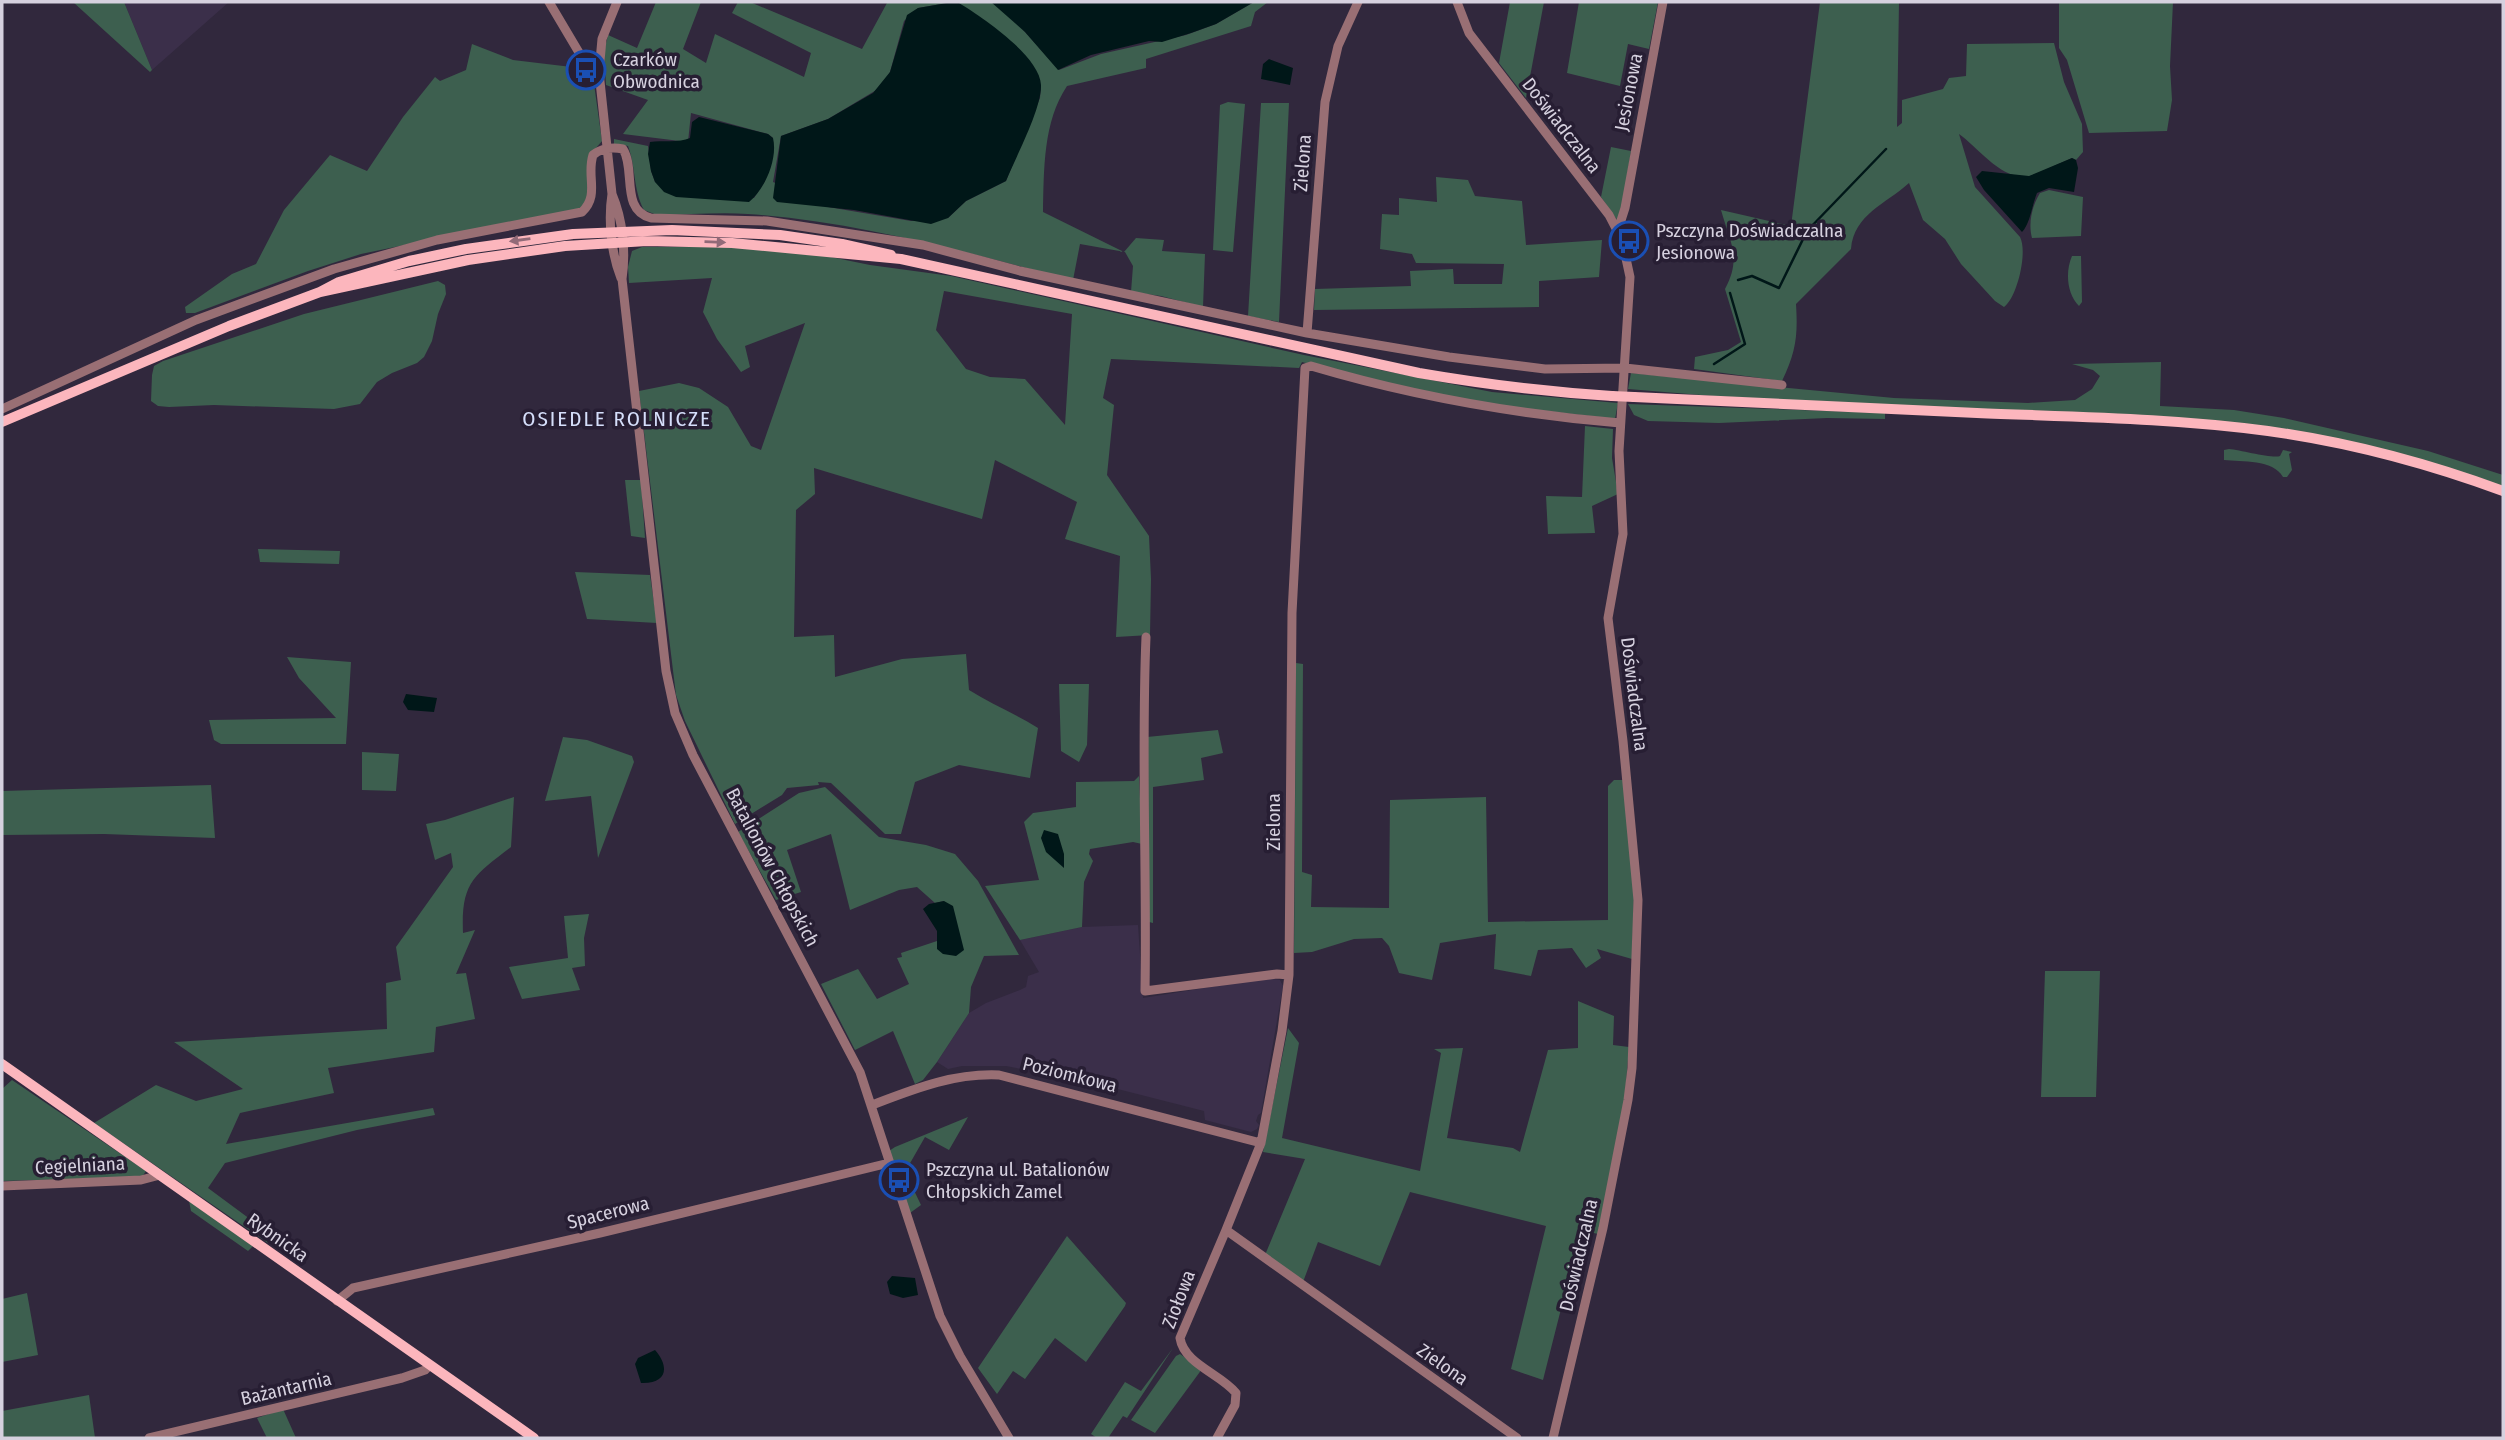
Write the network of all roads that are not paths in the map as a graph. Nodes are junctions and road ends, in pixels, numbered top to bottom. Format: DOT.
graph roads {
  1 [pos="549,2"];
  2 [pos="617,2"];
  3 [pos="1358,2"];
  4 [pos="1457,2"];
  5 [pos="1663,2"];
  6 [pos="599,72"];
  7 [pos="607,149"];
  8 [pos="1618,230"];
  9 [pos="617,237"];
  10 [pos="1307,333"];
  11 [pos="1625,368"];
  12 [pos="1782,385"];
  13 [pos="2,409"];
  14 [pos="2,422"];
  15 [pos="1620,423"];
  16 [pos="2503,491"];
  17 [pos="1146,637"];
  18 [pos="1289,975"];
  19 [pos="2,1064"];
  20 [pos="872,1105"];
  21 [pos="1261,1143"];
  22 [pos="890,1163"];
  23 [pos="160,1175"];
  24 [pos="2,1186"];
  25 [pos="1226,1230"];
  26 [pos="337,1301"];
  27 [pos="429,1366"];
  28 [pos="149,1438"];
  29 [pos="534,1438"];
  30 [pos="1009,1438"];
  31 [pos="1217,1438"];
  32 [pos="1517,1438"];
  33 [pos="1553,1438"];
  1 -- 6 [label="street"];
  2 -- 6 [label="street, Batalionów Chłopskich"];
  3 -- 10 [label="street, Zielona"];
  4 -- 8 [label="street, Doświadczalna"];
  5 -- 8 [label="street, Jesionowa"];
  6 -- 7 [label="street, Batalionów Chłopskich"];
  7 -- 9 [label="street, Batalionów Chłopskich"];
  7 -- 10 [label="street"];
  7 -- 13 [label="street"];
  8 -- 11 [label="street, Doświadczalna"];
  9 -- 14 [label="main road"];
  9 -- 16 [label="main road, bridge"];
  9 -- 20 [label="street, Batalionów Chłopskich"];
  10 -- 11 [label="street"];
  11 -- 12 [label="street"];
  11 -- 15 [label="street, Doświadczalna"];
  15 -- 18 [label="street, Zielona"];
  15 -- 33 [label="street, Doświadczalna"];
  17 -- 18 [label="street"];
  18 -- 21 [label="street, Zielona"];
  19 -- 23 [label="main road, Rybnicka"];
  20 -- 21 [label="street, Poziomkowa"];
  20 -- 22 [label="street, Batalionów Chłopskich"];
  21 -- 25 [label="street, Zielona"];
  22 -- 26 [label="street, Spacerowa"];
  22 -- 30 [label="street, Batalionów Chłopskich"];
  23 -- 24 [label="street, Cegielniana"];
  23 -- 26 [label="main road, Rybnicka"];
  25 -- 31 [label="street, Ziołowa"];
  25 -- 32 [label="street, Zielona"];
  26 -- 27 [label="main road, Rybnicka"];
  27 -- 28 [label="street, Bażantarnia"];
  27 -- 29 [label="main road, Rybnicka"];
}
